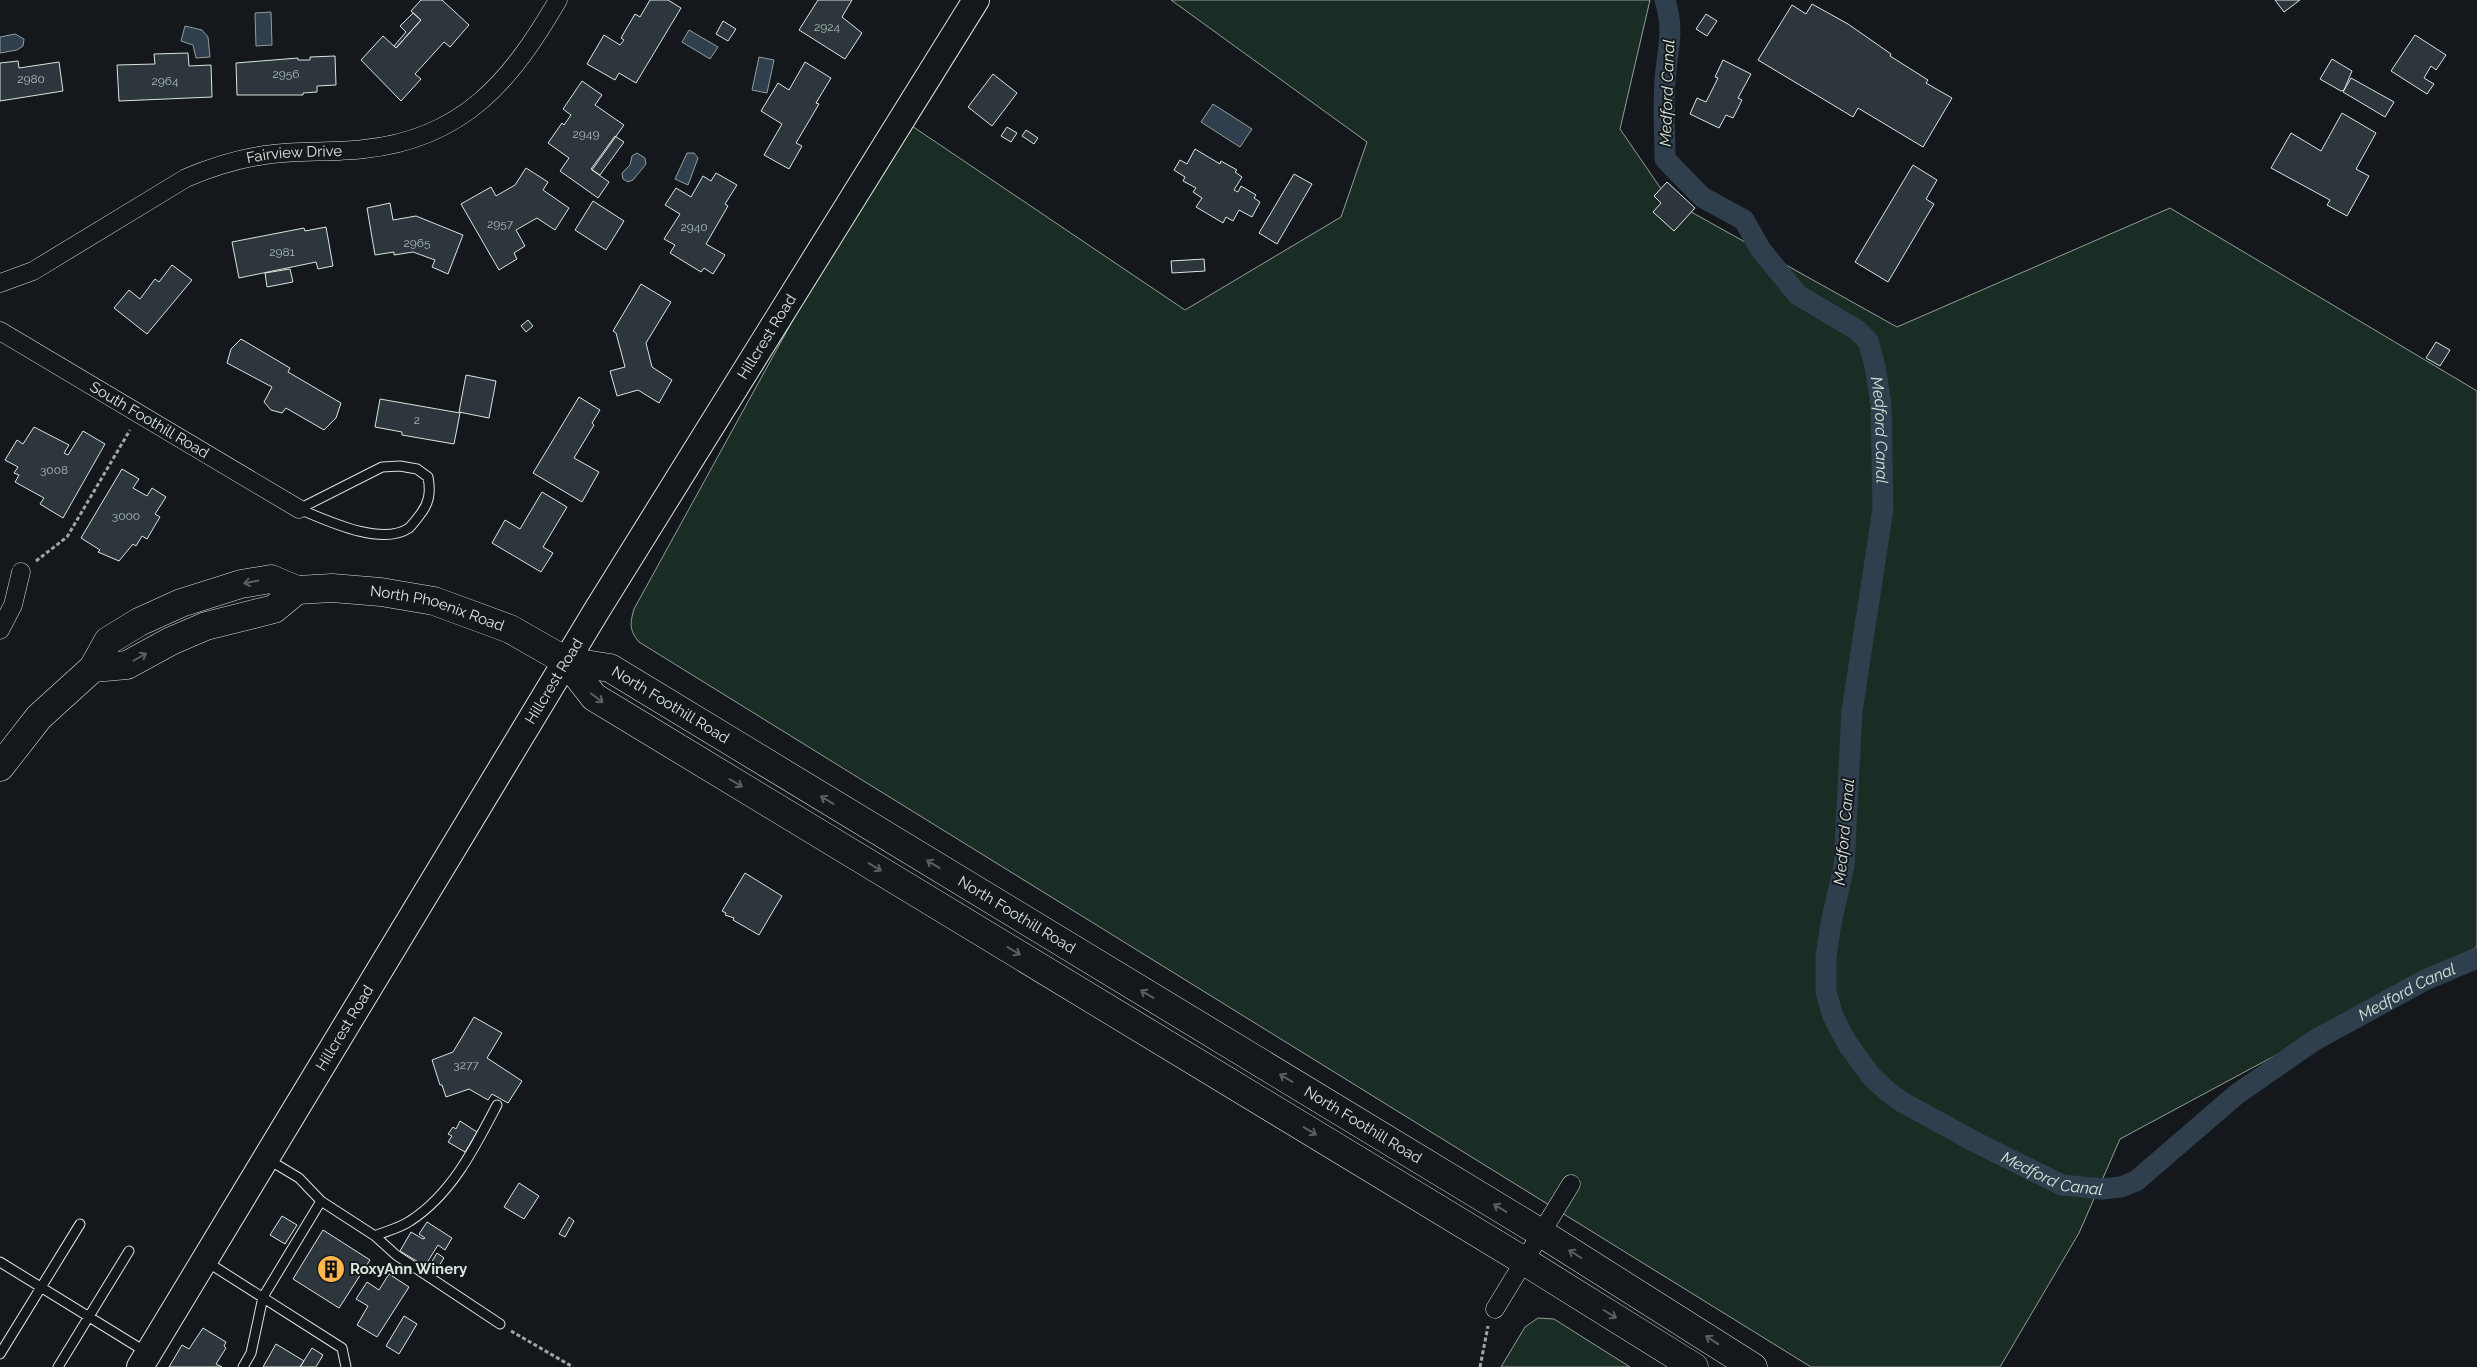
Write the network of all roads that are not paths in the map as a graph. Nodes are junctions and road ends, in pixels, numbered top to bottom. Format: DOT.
graph roads {
  1 [pos="558,0"];
  2 [pos="976,0"];
  3 [pos="0,283"];
  4 [pos="0,331"];
  5 [pos="298,509"];
  6 [pos="21,572"];
  7 [pos="0,630"];
  8 [pos="566,661"];
  9 [pos="0,767"];
  10 [pos="497,1105"];
  11 [pos="268,1159"];
  12 [pos="1571,1184"];
  13 [pos="321,1201"];
  14 [pos="80,1224"];
  15 [pos="1541,1233"];
  16 [pos="375,1236"];
  17 [pos="129,1251"];
  18 [pos="206,1261"];
  19 [pos="1524,1261"];
  20 [pos="0,1262"];
  21 [pos="41,1287"];
  22 [pos="263,1297"];
  23 [pos="1495,1309"];
  24 [pos="88,1317"];
  25 [pos="500,1324"];
  26 [pos="0,1354"];
  27 [pos="144,1360"];
  28 [pos="58,1367"];
  29 [pos="243,1367"];
  30 [pos="346,1367"];
  31 [pos="1694,1367"];
  32 [pos="1753,1367"];
  1 -- 3 [label="street, Fairview Drive"];
  2 -- 8 [label="street, Hillcrest Road"];
  4 -- 5 [label="street, South Foothill Road"];
  5 -- 5 [label="lane"];
  6 -- 7 [label="street"];
  8 -- 9 [label="main road, North Phoenix Road"];
  8 -- 11 [label="street, Hillcrest Road"];
  15 -- 8 [label="main road, North Foothill Road, one-way"];
  8 -- 19 [label="main road, North Foothill Road, one-way"];
  10 -- 16 [label="lane"];
  11 -- 13 [label="lane"];
  11 -- 18 [label="street, Hillcrest Road"];
  12 -- 15 [label="street"];
  13 -- 16 [label="lane"];
  13 -- 22 [label="lane"];
  14 -- 21 [label="lane"];
  15 -- 19 [label="street"];
  32 -- 15 [label="main road, North Foothill Road, one-way"];
  16 -- 25 [label="lane"];
  17 -- 24 [label="lane"];
  18 -- 22 [label="lane"];
  18 -- 27 [label="street, Hillcrest Road"];
  19 -- 23 [label="street"];
  19 -- 31 [label="main road, North Foothill Road, one-way"];
  20 -- 21 [label="lane"];
  21 -- 24 [label="lane"];
  21 -- 26 [label="lane"];
  22 -- 29 [label="lane"];
  22 -- 30 [label="lane"];
  24 -- 27 [label="lane"];
  24 -- 28 [label="lane"];
}
